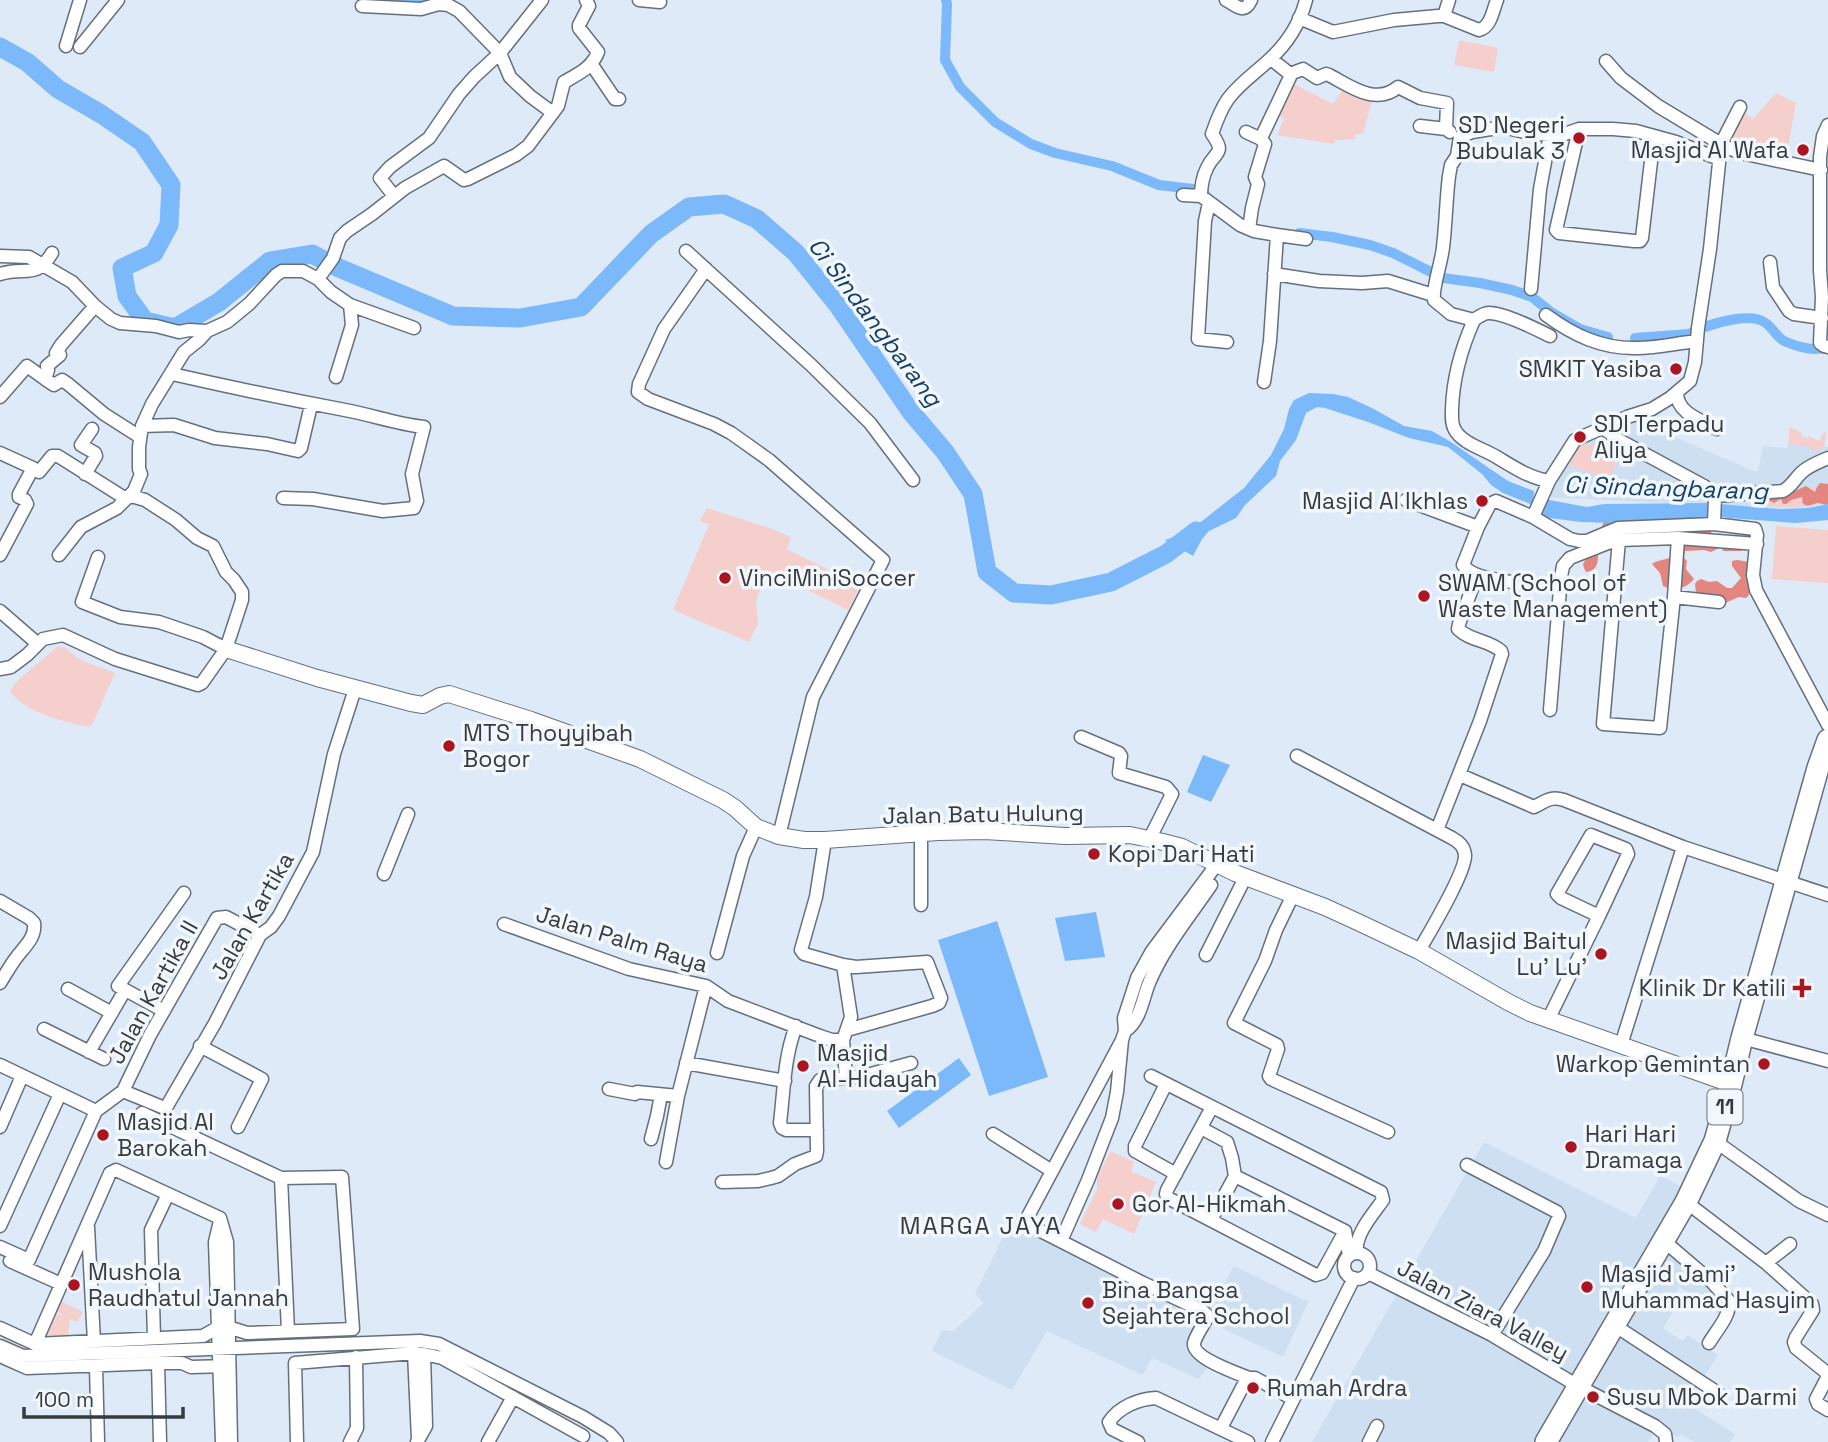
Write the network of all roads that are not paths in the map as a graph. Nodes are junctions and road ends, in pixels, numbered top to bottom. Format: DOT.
graph roads {
  1 [pos="80,0"];
  2 [pos="118,0"];
  3 [pos="542,0"];
  4 [pos="639,0"];
  5 [pos="1226,0"];
  6 [pos="1251,0"];
  7 [pos="1306,0"];
  8 [pos="1449,0"];
  9 [pos="1497,0"];
  10 [pos="592,2"];
  11 [pos="660,2"];
  12 [pos="362,6"];
  13 [pos="1444,16"];
  14 [pos="1299,18"];
  15 [pos="66,46"];
  16 [pos="80,47"];
  17 [pos="500,53"];
  18 [pos="1270,59"];
  19 [pos="1606,61"];
  20 [pos="592,65"];
  21 [pos="1290,74"];
  22 [pos="619,99"];
  23 [pos="1740,107"];
  24 [pos="553,113"];
  25 [pos="1828,125"];
  26 [pos="1420,126"];
  27 [pos="1446,129"];
  28 [pos="1579,129"];
  29 [pos="1246,132"];
  30 [pos="1550,135"];
  31 [pos="1654,136"];
  32 [pos="1460,137"];
  33 [pos="1261,139"];
  34 [pos="1721,144"];
  35 [pos="1719,159"];
  36 [pos="1821,170"];
  37 [pos="1183,195"];
  38 [pos="394,196"];
  39 [pos="1205,200"];
  40 [pos="1250,225"];
  41 [pos="1277,235"];
  42 [pos="1306,239"];
  43 [pos="686,251"];
  44 [pos="52,253"];
  45 [pos="0,256"];
  46 [pos="1770,262"];
  47 [pos="44,266"];
  48 [pos="706,269"];
  49 [pos="0,274"];
  50 [pos="1274,274"];
  51 [pos="318,279"];
  52 [pos="1531,289"];
  53 [pos="1433,295"];
  54 [pos="350,304"];
  55 [pos="94,306"];
  56 [pos="1546,316"];
  57 [pos="1822,318"];
  58 [pos="1474,320"];
  59 [pos="414,328"];
  60 [pos="207,331"];
  61 [pos="1550,336"];
  62 [pos="1697,341"];
  63 [pos="1227,342"];
  64 [pos="1828,347"];
  65 [pos="172,374"];
  66 [pos="336,377"];
  67 [pos="45,379"];
  68 [pos="1264,382"];
  69 [pos="1677,392"];
  70 [pos="0,397"];
  71 [pos="311,405"];
  72 [pos="1603,428"];
  73 [pos="92,429"];
  74 [pos="1717,429"];
  75 [pos="141,431"];
  76 [pos="0,453"];
  77 [pos="1828,458"];
  78 [pos="33,468"];
  79 [pos="85,474"];
  80 [pos="913,480"];
  81 [pos="1549,481"];
  82 [pos="129,496"];
  83 [pos="283,498"];
  84 [pos="1406,500"];
  85 [pos="1714,510"];
  86 [pos="1534,514"];
  87 [pos="1478,527"];
  88 [pos="1678,538"];
  89 [pos="1619,540"];
  90 [pos="1756,544"];
  91 [pos="0,555"];
  92 [pos="59,555"];
  93 [pos="98,557"];
  94 [pos="1477,575"];
  95 [pos="1511,582"];
  96 [pos="1674,597"];
  97 [pos="1719,602"];
  98 [pos="0,611"];
  99 [pos="38,644"];
  100 [pos="226,649"];
  101 [pos="0,669"];
  102 [pos="355,689"];
  103 [pos="1550,710"];
  104 [pos="1828,725"];
  105 [pos="1081,737"];
  106 [pos="1828,740"];
  107 [pos="1297,756"];
  108 [pos="1460,775"];
  109 [pos="408,814"];
  110 [pos="756,827"];
  111 [pos="1437,830"];
  112 [pos="922,834"];
  113 [pos="779,836"];
  114 [pos="1150,838"];
  115 [pos="825,840"];
  116 [pos="1683,847"];
  117 [pos="1220,866"];
  118 [pos="384,874"];
  119 [pos="1246,876"];
  120 [pos="1786,882"];
  121 [pos="184,893"];
  122 [pos="1293,895"];
  123 [pos="1828,895"];
  124 [pos="0,901"];
  125 [pos="921,905"];
  126 [pos="1600,916"];
  127 [pos="504,924"];
  128 [pos="260,935"];
  129 [pos="1419,951"];
  130 [pos="717,953"];
  131 [pos="1206,954"];
  132 [pos="844,965"];
  133 [pos="0,983"];
  134 [pos="706,986"];
  135 [pos="68,989"];
  136 [pos="125,990"];
  137 [pos="164,1011"];
  138 [pos="112,1013"];
  139 [pos="1548,1020"];
  140 [pos="796,1026"];
  141 [pos="44,1029"];
  142 [pos="845,1035"];
  143 [pos="1124,1035"];
  144 [pos="1742,1038"];
  145 [pos="1621,1045"];
  146 [pos="200,1046"];
  147 [pos="89,1052"];
  148 [pos="104,1059"];
  149 [pos="1828,1061"];
  150 [pos="686,1063"];
  151 [pos="911,1063"];
  152 [pos="0,1065"];
  153 [pos="22,1076"];
  154 [pos="1152,1076"];
  155 [pos="846,1078"];
  156 [pos="785,1080"];
  157 [pos="1166,1084"];
  158 [pos="1731,1084"];
  159 [pos="610,1089"];
  160 [pos="123,1090"];
  161 [pos="60,1094"];
  162 [pos="662,1095"];
  163 [pos="678,1096"];
  164 [pos="1212,1107"];
  165 [pos="96,1111"];
  166 [pos="142,1113"];
  167 [pos="0,1127"];
  168 [pos="238,1127"];
  169 [pos="1201,1128"];
  170 [pos="817,1130"];
  171 [pos="1388,1132"];
  172 [pos="993,1134"];
  173 [pos="650,1139"];
  174 [pos="1715,1141"];
  175 [pos="666,1162"];
  176 [pos="1467,1165"];
  177 [pos="1052,1171"];
  178 [pos="1176,1174"];
  179 [pos="1235,1176"];
  180 [pos="281,1178"];
  181 [pos="722,1182"];
  182 [pos="168,1194"];
  183 [pos="1686,1202"];
  184 [pos="1828,1215"];
  185 [pos="1210,1220"];
  186 [pos="88,1222"];
  187 [pos="0,1226"];
  188 [pos="1345,1231"];
  189 [pos="1061,1241"];
  190 [pos="1664,1241"];
  191 [pos="1790,1244"];
  192 [pos="0,1247"];
  193 [pos="1353,1254"];
  194 [pos="0,1256"];
  195 [pos="1766,1263"];
  196 [pos="1368,1273"];
  197 [pos="1354,1278"];
  198 [pos="61,1284"];
  199 [pos="1614,1325"];
  200 [pos="0,1328"];
  201 [pos="223,1328"];
  202 [pos="288,1331"];
  203 [pos="1492,1335"];
  204 [pos="154,1338"];
  205 [pos="94,1342"];
  206 [pos="1709,1343"];
  207 [pos="35,1344"];
  208 [pos="0,1346"];
  209 [pos="224,1349"];
  210 [pos="419,1353"];
  211 [pos="0,1356"];
  212 [pos="356,1357"];
  213 [pos="158,1363"];
  214 [pos="96,1366"];
  215 [pos="224,1366"];
  216 [pos="1248,1378"];
  217 [pos="1827,1378"];
  218 [pos="1578,1386"];
  219 [pos="1718,1393"];
  220 [pos="513,1397"];
  221 [pos="1293,1399"];
  222 [pos="1828,1410"];
  223 [pos="591,1422"];
  224 [pos="1377,1426"];
  225 [pos="1220,1428"];
  226 [pos="582,1439"];
  227 [pos="417,1440"];
  228 [pos="97,1442"];
  229 [pos="160,1442"];
  230 [pos="222,1442"];
  231 [pos="231,1442"];
  232 [pos="297,1442"];
  233 [pos="350,1442"];
  234 [pos="488,1442"];
  235 [pos="617,1442"];
  236 [pos="1138,1442"];
  237 [pos="1248,1442"];
  238 [pos="1272,1442"];
  239 [pos="1369,1442"];
  240 [pos="1545,1442"];
  241 [pos="1666,1442"];
  1 -- 15 [label="street"];
  2 -- 16 [label="street"];
  3 -- 17 [label="street"];
  4 -- 11 [label="street"];
  5 -- 6 [label="street"];
  7 -- 14 [label="street"];
  8 -- 13 [label="street"];
  9 -- 13 [label="street"];
  10 -- 20 [label="street"];
  12 -- 17 [label="street"];
  13 -- 14 [label="street"];
  14 -- 18 [label="street"];
  17 -- 24 [label="street"];
  17 -- 38 [label="street"];
  18 -- 21 [label="street"];
  18 -- 39 [label="street"];
  19 -- 34 [label="street"];
  20 -- 22 [label="street"];
  20 -- 24 [label="street"];
  21 -- 27 [label="street"];
  21 -- 33 [label="street"];
  23 -- 34 [label="street"];
  24 -- 38 [label="street"];
  25 -- 36 [label="street"];
  26 -- 27 [label="street"];
  27 -- 32 [label="street"];
  28 -- 30 [label="street"];
  28 -- 31 [label="street"];
  28 -- 31 [label="street"];
  29 -- 33 [label="street"];
  30 -- 32 [label="street"];
  30 -- 52 [label="street"];
  31 -- 35 [label="street"];
  32 -- 53 [label="street"];
  33 -- 40 [label="street"];
  34 -- 35 [label="street"];
  34 -- 36 [label="street"];
  35 -- 62 [label="street"];
  36 -- 57 [label="street"];
  37 -- 39 [label="street"];
  38 -- 51 [label="street"];
  39 -- 40 [label="street"];
  39 -- 63 [label="street"];
  40 -- 41 [label="street"];
  41 -- 42 [label="street"];
  41 -- 50 [label="street"];
  43 -- 48 [label="street"];
  44 -- 47 [label="street"];
  45 -- 47 [label="street"];
  46 -- 57 [label="street"];
  47 -- 49 [label="street"];
  47 -- 55 [label="street"];
  48 -- 80 [label="street"];
  48 -- 113 [label="street"];
  50 -- 53 [label="street"];
  50 -- 68 [label="street"];
  51 -- 54 [label="street"];
  51 -- 60 [label="street"];
  53 -- 58 [label="street"];
  54 -- 59 [label="street"];
  54 -- 66 [label="street"];
  55 -- 60 [label="street"];
  55 -- 67 [label="street"];
  56 -- 62 [label="street"];
  57 -- 64 [label="street"];
  58 -- 61 [label="street"];
  58 -- 81 [label="street"];
  60 -- 65 [label="street"];
  62 -- 69 [label="street"];
  65 -- 71 [label="street"];
  65 -- 75 [label="street"];
  67 -- 70 [label="street"];
  67 -- 75 [label="street"];
  69 -- 72 [label="street"];
  69 -- 74 [label="street"];
  71 -- 75 [label="street"];
  71 -- 83 [label="street"];
  72 -- 81 [label="street"];
  72 -- 85 [label="street"];
  73 -- 79 [label="street"];
  75 -- 82 [label="street"];
  76 -- 78 [label="street"];
  77 -- 85 [label="street"];
  78 -- 79 [label="street"];
  78 -- 91 [label="street"];
  79 -- 82 [label="street"];
  81 -- 86 [label="street"];
  82 -- 92 [label="street"];
  82 -- 100 [label="street"];
  84 -- 87 [label="street"];
  85 -- 86 [label="street"];
  85 -- 90 [label="street"];
  86 -- 87 [label="street"];
  87 -- 94 [label="street"];
  88 -- 89 [label="street"];
  88 -- 90 [label="street"];
  88 -- 96 [label="street"];
  89 -- 96 [label="street"];
  89 -- 103 [label="street"];
  90 -- 104 [label="street"];
  93 -- 100 [label="street"];
  94 -- 95 [label="street"];
  94 -- 108 [label="street"];
  96 -- 97 [label="street"];
  98 -- 99 [label="street"];
  99 -- 100 [label="street"];
  99 -- 101 [label="street"];
  100 -- 102 [label="street, Jalan Batu Hulung"];
  102 -- 110 [label="street, Jalan Batu Hulung"];
  102 -- 128 [label="street, Jalan Kartika"];
  105 -- 114 [label="street"];
  106 -- 120 [label="highway, 11"];
  107 -- 111 [label="street"];
  108 -- 111 [label="street"];
  108 -- 116 [label="street"];
  109 -- 118 [label="street"];
  110 -- 113 [label="street, Jalan Batu Hulung"];
  110 -- 130 [label="street"];
  111 -- 129 [label="street"];
  112 -- 114 [label="street, Jalan Batu Hulung"];
  112 -- 115 [label="street, Jalan Batu Hulung"];
  112 -- 125 [label="street"];
  113 -- 115 [label="street, Jalan Batu Hulung"];
  114 -- 117 [label="street, Jalan Batu Hulung"];
  115 -- 132 [label="street"];
  116 -- 120 [label="street"];
  116 -- 145 [label="street"];
  117 -- 119 [label="street, Jalan Batu Hulung"];
  117 -- 143 [label="street"];
  119 -- 122 [label="street, Jalan Batu Hulung"];
  119 -- 131 [label="street"];
  120 -- 123 [label="street"];
  120 -- 144 [label="highway, 11"];
  121 -- 136 [label="street"];
  122 -- 129 [label="street, Jalan Batu Hulung"];
  122 -- 171 [label="street"];
  124 -- 133 [label="street"];
  126 -- 126 [label="street"];
  126 -- 139 [label="street"];
  127 -- 134 [label="street, Jalan Palm Raya"];
  128 -- 137 [label="street, Jalan Kartika II"];
  128 -- 146 [label="street, Jalan Kartika"];
  129 -- 139 [label="street, Jalan Batu Hulung"];
  132 -- 142 [label="street"];
  132 -- 142 [label="street"];
  134 -- 140 [label="street, Jalan Palm Raya"];
  134 -- 150 [label="street"];
  135 -- 138 [label="street"];
  136 -- 137 [label="street"];
  136 -- 138 [label="street"];
  137 -- 160 [label="street, Jalan Kartika II"];
  138 -- 147 [label="street"];
  139 -- 145 [label="street, Jalan Batu Hulung"];
  140 -- 142 [label="street, Jalan Palm Raya"];
  140 -- 156 [label="street"];
  141 -- 147 [label="street"];
  142 -- 155 [label="street"];
  143 -- 177 [label="street"];
  143 -- 189 [label="street"];
  144 -- 149 [label="street"];
  144 -- 158 [label="highway, 11"];
  145 -- 158 [label="street, Jalan Batu Hulung"];
  146 -- 160 [label="street, Jalan Kartika"];
  146 -- 168 [label="street"];
  147 -- 148 [label="street"];
  150 -- 156 [label="street"];
  150 -- 163 [label="street"];
  151 -- 155 [label="street"];
  152 -- 153 [label="street"];
  153 -- 161 [label="street"];
  153 -- 167 [label="street"];
  154 -- 157 [label="street"];
  155 -- 170 [label="street"];
  156 -- 170 [label="street"];
  157 -- 164 [label="street"];
  157 -- 178 [label="street"];
  158 -- 174 [label="highway, 11"];
  159 -- 162 [label="street"];
  160 -- 165 [label="street"];
  161 -- 165 [label="street"];
  161 -- 187 [label="street"];
  162 -- 163 [label="street"];
  162 -- 173 [label="street"];
  163 -- 175 [label="street"];
  164 -- 169 [label="street"];
  164 -- 193 [label="street"];
  165 -- 192 [label="street"];
  166 -- 180 [label="street"];
  169 -- 178 [label="street"];
  169 -- 179 [label="street"];
  170 -- 181 [label="street"];
  172 -- 177 [label="street"];
  174 -- 183 [label="highway, 11"];
  174 -- 184 [label="street"];
  176 -- 203 [label="street"];
  177 -- 189 [label="street"];
  178 -- 185 [label="street"];
  179 -- 185 [label="street"];
  179 -- 188 [label="street"];
  180 -- 202 [label="street"];
  180 -- 202 [label="street"];
  182 -- 186 [label="street"];
  182 -- 201 [label="street"];
  182 -- 204 [label="street"];
  183 -- 190 [label="highway, 11"];
  183 -- 195 [label="street"];
  185 -- 188 [label="street"];
  186 -- 198 [label="street"];
  186 -- 205 [label="street"];
  188 -- 193 [label="street"];
  189 -- 216 [label="street"];
  190 -- 199 [label="highway, 11"];
  190 -- 206 [label="street"];
  191 -- 195 [label="street"];
  193 -- 196 [label="street"];
  193 -- 197 [label="street"];
  194 -- 198 [label="street"];
  195 -- 217 [label="street"];
  196 -- 197 [label="street"];
  196 -- 203 [label="street, Jalan Ziara Valley"];
  197 -- 221 [label="street"];
  198 -- 207 [label="street"];
  199 -- 218 [label="highway, 11"];
  199 -- 219 [label="street"];
  200 -- 207 [label="street"];
  201 -- 202 [label="street"];
  201 -- 204 [label="street"];
  201 -- 209 [label="street"];
  203 -- 218 [label="street, Jalan Ziara Valley"];
  204 -- 205 [label="street"];
  205 -- 207 [label="street"];
  208 -- 209 [label="street"];
  209 -- 215 [label="street"];
  209 -- 223 [label="street"];
  210 -- 212 [label="street"];
  210 -- 220 [label="street"];
  210 -- 227 [label="street"];
  211 -- 214 [label="street"];
  212 -- 232 [label="street"];
  212 -- 233 [label="street"];
  213 -- 214 [label="street"];
  213 -- 215 [label="street"];
  213 -- 229 [label="street"];
  214 -- 228 [label="street"];
  215 -- 230 [label="street"];
  215 -- 231 [label="street"];
  216 -- 221 [label="street"];
  216 -- 225 [label="street"];
  217 -- 222 [label="street"];
  218 -- 240 [label="highway, 11"];
  218 -- 241 [label="street, Jalan Ziara Valley"];
  220 -- 226 [label="street"];
  220 -- 234 [label="street"];
  221 -- 238 [label="street"];
  223 -- 226 [label="street"];
  223 -- 235 [label="street"];
  224 -- 239 [label="street"];
  225 -- 236 [label="street"];
  225 -- 237 [label="street"];
}
